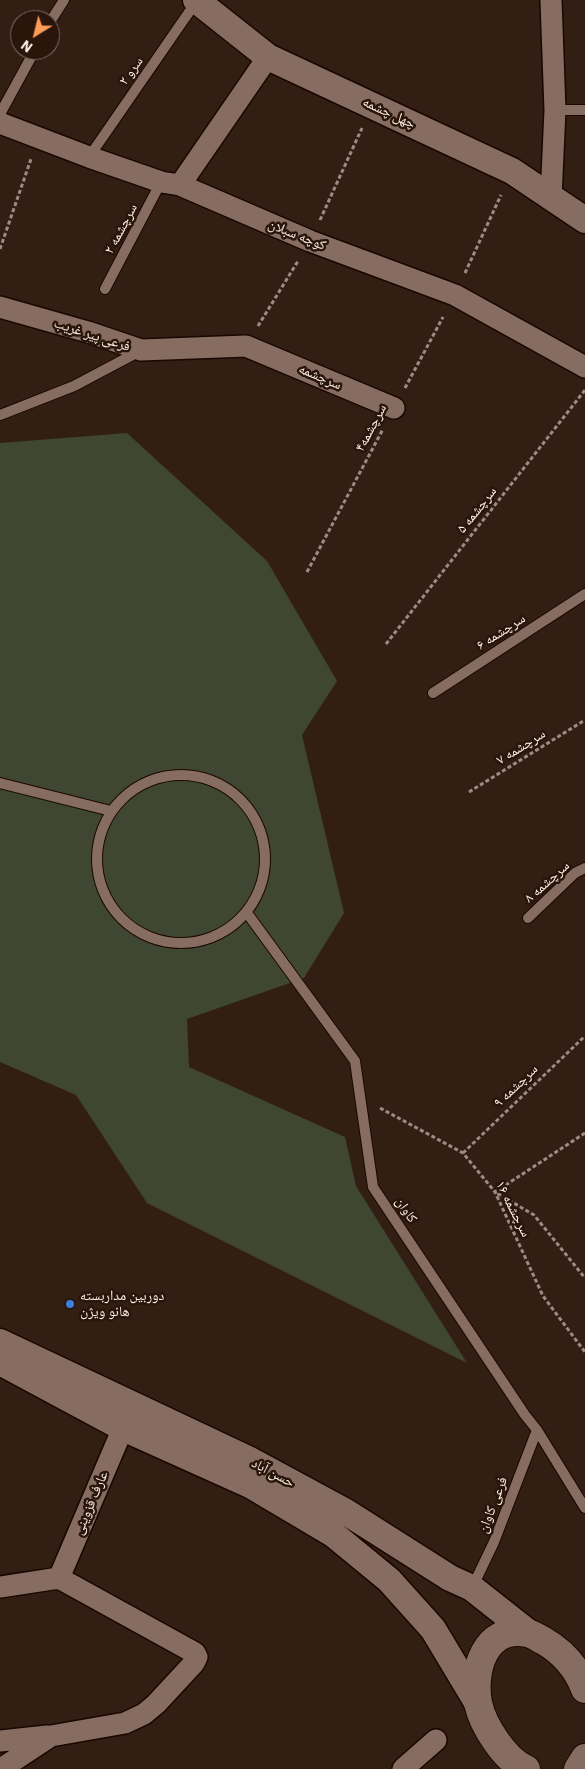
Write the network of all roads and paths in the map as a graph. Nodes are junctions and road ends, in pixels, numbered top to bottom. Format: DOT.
graph roads {
  1 [pos="196,0"];
  2 [pos="551,0"];
  3 [pos="268,57"];
  4 [pos="30,60"];
  5 [pos="555,110"];
  6 [pos="585,110"];
  7 [pos="0,114"];
  8 [pos="0,123"];
  9 [pos="38,138"];
  10 [pos="88,157"];
  11 [pos="512,171"];
  12 [pos="171,184"];
  13 [pos="551,198"];
  14 [pos="585,220"];
  15 [pos="0,249"];
  16 [pos="105,289"];
  17 [pos="455,295"];
  18 [pos="0,307"];
  19 [pos="246,346"];
  20 [pos="141,350"];
  21 [pos="585,368"];
  22 [pos="585,390"];
  23 [pos="394,408"];
  24 [pos="0,415"];
  25 [pos="307,572"];
  26 [pos="585,594"];
  27 [pos="386,644"];
  28 [pos="432,693"];
  29 [pos="585,720"];
  30 [pos="0,783"];
  31 [pos="469,792"];
  32 [pos="111,812"];
  33 [pos="585,868"];
  34 [pos="247,913"];
  35 [pos="528,918"];
  36 [pos="585,1036"];
  37 [pos="360,1097"];
  38 [pos="585,1133"];
  39 [pos="463,1154"];
  40 [pos="495,1192"];
  41 [pos="585,1278"];
  42 [pos="0,1342"];
  43 [pos="585,1352"];
  44 [pos="0,1362"];
  45 [pos="123,1428"];
  46 [pos="537,1430"];
  47 [pos="585,1508"];
  48 [pos="59,1578"];
  49 [pos="0,1587"];
  50 [pos="472,1588"];
  51 [pos="539,1639"];
  52 [pos="585,1645"];
  53 [pos="585,1689"];
  54 [pos="478,1704"];
  55 [pos="51,1736"];
  56 [pos="436,1740"];
  57 [pos="0,1742"];
  58 [pos="585,1758"];
  59 [pos="524,1768"];
  60 [pos="1,1769"];
  61 [pos="403,1769"];
  62 [pos="578,1769"];
  1 -- 3 [label="street, چهل چشمه"];
  1 -- 10 [label="lane, سرو ۲"];
  2 -- 5 [label="street"];
  3 -- 11 [label="street, چهل چشمه"];
  3 -- 12 [label="street"];
  4 -- 7 [label="lane"];
  5 -- 6 [label="lane"];
  5 -- 13 [label="street"];
  8 -- 9 [label="street, کوچه سبلان"];
  9 -- 10 [label="street, کوچه سبلان"];
  9 -- 15 [label="path"];
  10 -- 12 [label="street, کوچه سبلان"];
  11 -- 13 [label="street, چهل چشمه"];
  11 -- 17 [label="path, سرچشمه۴"];
  12 -- 16 [label="lane, سرچشمه ۲"];
  12 -- 17 [label="street, کوچه سبلان"];
  13 -- 14 [label="street, چهل چشمه"];
  17 -- 21 [label="street, کوچه سبلان"];
  17 -- 23 [label="path, سرچشمه۴"];
  18 -- 20 [label="street, فرعی پیر غریب"];
  19 -- 20 [label="street, فرعی پیر غریب"];
  19 -- 23 [label="street, سرچشمه"];
  20 -- 24 [label="lane"];
  22 -- 27 [label="path, سرچشمه ۵"];
  23 -- 25 [label="path, سرچشمه۴"];
  26 -- 28 [label="lane, سرچشمه ۶"];
  29 -- 31 [label="path, سرچشمه ۷"];
  30 -- 32 [label="lane"];
  32 -- 34 [label="lane"];
  32 -- 34 [label="lane"];
  33 -- 35 [label="lane, سرچشمه ۸"];
  34 -- 37 [label="lane, کاوان"];
  36 -- 39 [label="path, سرچشمه ۹"];
  37 -- 39 [label="path, ۱۶ سرچشمه"];
  37 -- 46 [label="lane, کاوان"];
  38 -- 40 [label="path"];
  39 -- 40 [label="path, ۱۶ سرچشمه"];
  40 -- 41 [label="path"];
  40 -- 43 [label="path, ۱۶ سرچشمه"];
  42 -- 50 [label="street, حسن آباد"];
  44 -- 45 [label="street, حسن آباد"];
  45 -- 48 [label="street, عارف قزوینی"];
  45 -- 54 [label="street, حسن آباد"];
  46 -- 47 [label="lane, کاوان"];
  46 -- 50 [label="lane, فرعی کاوان"];
  48 -- 49 [label="street"];
  48 -- 55 [label="street"];
  50 -- 51 [label="street, حسن آباد"];
  51 -- 52 [label="main road"];
  51 -- 53 [label="main road"];
  51 -- 54 [label="main road"];
  54 -- 59 [label="main road"];
  55 -- 57 [label="street"];
  55 -- 60 [label="street"];
  56 -- 61 [label="street"];
  58 -- 62 [label="main road"];
}
